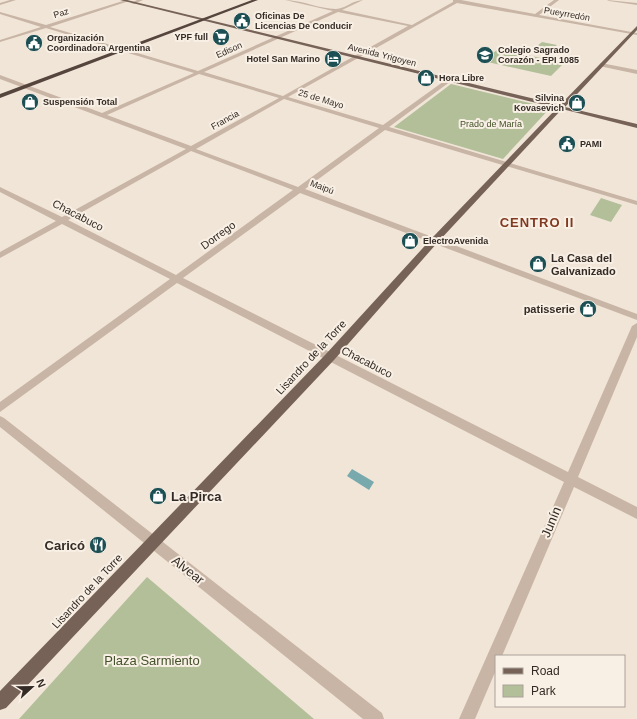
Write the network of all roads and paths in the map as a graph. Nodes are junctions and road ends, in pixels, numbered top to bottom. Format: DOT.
graph roads {
  1 [pos="14,0"];
  2 [pos="124,0"];
  3 [pos="141,0"];
  4 [pos="256,0"];
  5 [pos="287,0"];
  6 [pos="362,0"];
  7 [pos="448,0"];
  8 [pos="557,0"];
  9 [pos="609,0"];
  10 [pos="458,1"];
  11 [pos="133,2"];
  12 [pos="0,4"];
  13 [pos="637,4"];
  14 [pos="338,11"];
  15 [pos="0,13"];
  16 [pos="535,16"];
  17 [pos="203,20"];
  18 [pos="46,26"];
  19 [pos="412,26"];
  20 [pos="637,27"];
  21 [pos="634,34"];
  22 [pos="278,38"];
  23 [pos="0,40"];
  24 [pos="124,50"];
  25 [pos="356,57"];
  26 [pos="601,65"];
  27 [pos="200,72"];
  28 [pos="637,72"];
  29 [pos="0,77"];
  30 [pos="449,80"];
  31 [pos="25,86"];
  32 [pos="0,96"];
  33 [pos="284,98"];
  34 [pos="561,108"];
  35 [pos="103,115"];
  36 [pos="637,126"];
  37 [pos="382,127"];
  38 [pos="192,149"];
  39 [pos="508,164"];
  40 [pos="0,189"];
  41 [pos="299,189"];
  42 [pos="637,203"];
  43 [pos="63,221"];
  44 [pos="435,240"];
  45 [pos="0,255"];
  46 [pos="176,279"];
  47 [pos="637,317"];
  48 [pos="637,326"];
  49 [pos="330,357"];
  50 [pos="0,408"];
  51 [pos="0,421"];
  52 [pos="570,478"];
  53 [pos="637,513"];
  54 [pos="152,541"];
  55 [pos="0,702"];
  56 [pos="376,719"];
  57 [pos="467,719"];
  1 -- 12 [label="street"];
  2 -- 11 [label="main road, Avenida Yrigoyen"];
  2 -- 18 [label="street, Paz"];
  3 -- 11 [label="street"];
  4 -- 17 [label="highway"];
  5 -- 14 [label="street"];
  6 -- 14 [label="street, Edison"];
  7 -- 10 [label="street, Pueyrredón"];
  8 -- 16 [label="street"];
  9 -- 13 [label="street"];
  10 -- 16 [label="street, Pueyrredón"];
  10 -- 19 [label="street, Francia"];
  11 -- 17 [label="main road, Avenida Yrigoyen"];
  14 -- 19 [label="street"];
  14 -- 22 [label="street, Edison"];
  15 -- 18 [label="street, 25 de Mayo"];
  16 -- 21 [label="street, Pueyrredón"];
  17 -- 22 [label="main road, Avenida Yrigoyen"];
  17 -- 24 [label="highway"];
  18 -- 23 [label="street, Paz"];
  18 -- 24 [label="street, 25 de Mayo"];
  19 -- 25 [label="street, Francia"];
  20 -- 21 [label="main road, Lisandro de la Torre"];
  21 -- 26 [label="main road, Lisandro de la Torre"];
  22 -- 25 [label="main road, Avenida Yrigoyen"];
  22 -- 27 [label="street, Edison"];
  24 -- 27 [label="street, 25 de Mayo"];
  24 -- 31 [label="highway"];
  25 -- 30 [label="main road, Avenida Yrigoyen"];
  25 -- 33 [label="street, Francia"];
  26 -- 28 [label="street"];
  26 -- 34 [label="main road, Lisandro de la Torre"];
  27 -- 33 [label="street, 25 de Mayo"];
  27 -- 35 [label="street, Edison"];
  29 -- 31 [label="street, Maipú"];
  30 -- 34 [label="main road, Avenida Yrigoyen"];
  30 -- 37 [label="street, Dorrego"];
  31 -- 32 [label="highway"];
  31 -- 35 [label="street, Maipú"];
  33 -- 37 [label="street, 25 de Mayo"];
  33 -- 38 [label="street, Francia"];
  34 -- 36 [label="main road, Avenida Yrigoyen"];
  34 -- 39 [label="main road, Lisandro de la Torre"];
  35 -- 38 [label="street, Maipú"];
  37 -- 39 [label="street, 25 de Mayo"];
  37 -- 41 [label="street, Dorrego"];
  38 -- 41 [label="street, Maipú"];
  38 -- 43 [label="street, Francia"];
  39 -- 42 [label="street, 25 de Mayo"];
  39 -- 44 [label="main road, Lisandro de la Torre"];
  40 -- 43 [label="street, Chacabuco"];
  41 -- 44 [label="street, Maipú"];
  41 -- 46 [label="street, Dorrego"];
  43 -- 45 [label="street, Francia"];
  43 -- 46 [label="street, Chacabuco"];
  44 -- 47 [label="street, Maipú"];
  44 -- 49 [label="main road, Lisandro de la Torre"];
  46 -- 49 [label="street, Chacabuco"];
  46 -- 50 [label="street, Dorrego"];
  48 -- 52 [label="street, Junín"];
  49 -- 52 [label="street, Chacabuco"];
  49 -- 54 [label="main road, Lisandro de la Torre"];
  51 -- 54 [label="street, Alvear"];
  52 -- 53 [label="street, Chacabuco"];
  52 -- 57 [label="street, Junín"];
  54 -- 55 [label="main road, Lisandro de la Torre"];
  54 -- 56 [label="street, Alvear"];
}
